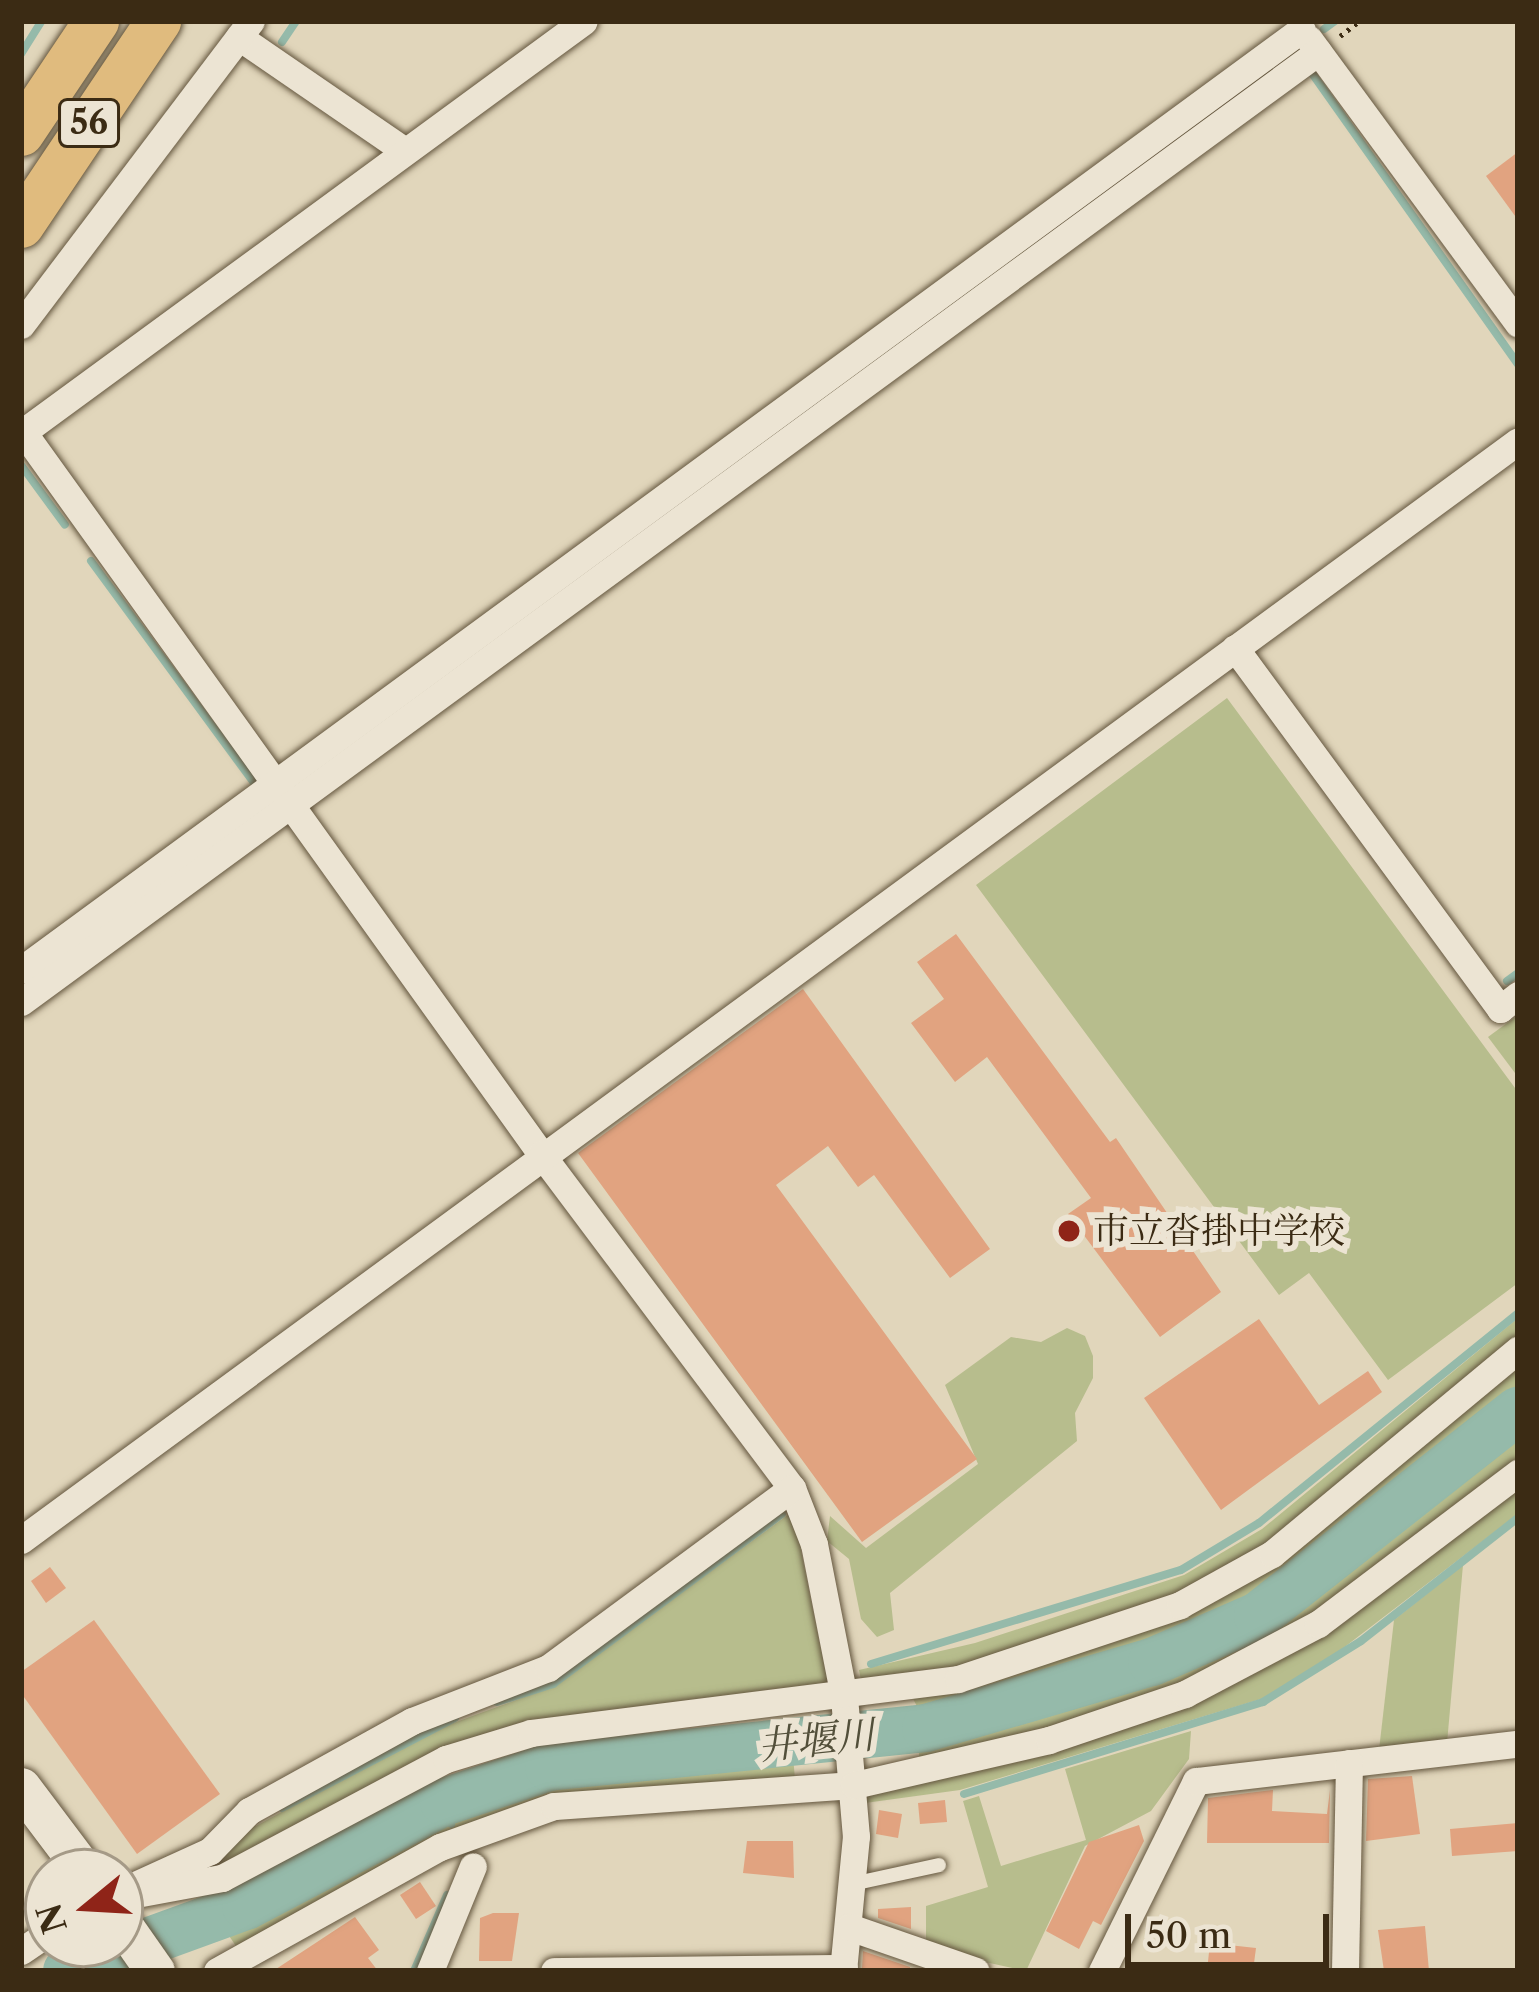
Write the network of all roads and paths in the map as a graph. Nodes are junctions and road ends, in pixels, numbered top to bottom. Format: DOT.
graph roads {
  1 [pos="96,21"];
  2 [pos="158,21"];
  3 [pos="584,21"];
  4 [pos="245,29"];
  5 [pos="1305,34"];
  6 [pos="21,133"];
  7 [pos="405,151"];
  8 [pos="21,225"];
  9 [pos="21,325"];
  10 [pos="1518,325"];
  11 [pos="22,431"];
  12 [pos="1518,441"];
  13 [pos="1235,648"];
  14 [pos="282,794"];
  15 [pos="21,970"];
  16 [pos="1518,995"];
  17 [pos="21,1002"];
  18 [pos="541,1154"];
  19 [pos="1518,1350"];
  20 [pos="1518,1473"];
  21 [pos="792,1488"];
  22 [pos="21,1540"];
  23 [pos="844,1693"];
  24 [pos="1518,1744"];
  25 [pos="1349,1762"];
  26 [pos="853,1781"];
  27 [pos="21,1787"];
  28 [pos="67,1848"];
  29 [pos="939,1865"];
  30 [pos="473,1866"];
  31 [pos="144,1883"];
  32 [pos="852,1884"];
  33 [pos="144,1890"];
  34 [pos="849,1927"];
  35 [pos="844,1969"];
  36 [pos="217,1971"];
  37 [pos="430,1971"];
  38 [pos="554,1971"];
  39 [pos="976,1971"];
  40 [pos="1102,1971"];
  41 [pos="1345,1971"];
  1 -- 6 [label="main road, 56"];
  2 -- 8 [label="main road, 56"];
  3 -- 7 [label="street"];
  4 -- 7 [label="street"];
  4 -- 9 [label="street"];
  5 -- 10 [label="street"];
  5 -- 14 [label="street"];
  7 -- 11 [label="street"];
  11 -- 14 [label="street"];
  12 -- 13 [label="street"];
  13 -- 16 [label="street"];
  13 -- 18 [label="street"];
  14 -- 15 [label="street"];
  14 -- 17 [label="street"];
  14 -- 18 [label="street"];
  18 -- 21 [label="street"];
  18 -- 22 [label="street"];
  19 -- 23 [label="street"];
  20 -- 26 [label="street"];
  21 -- 23 [label="street"];
  21 -- 31 [label="street"];
  23 -- 26 [label="street"];
  23 -- 33 [label="street"];
  24 -- 25 [label="street"];
  25 -- 40 [label="street"];
  25 -- 41 [label="street"];
  26 -- 32 [label="street"];
  26 -- 36 [label="street"];
  27 -- 28 [label="main road"];
  29 -- 32 [label="lane"];
  30 -- 37 [label="street"];
  32 -- 34 [label="street"];
  34 -- 35 [label="street"];
  34 -- 39 [label="street"];
  35 -- 38 [label="street"];
}
